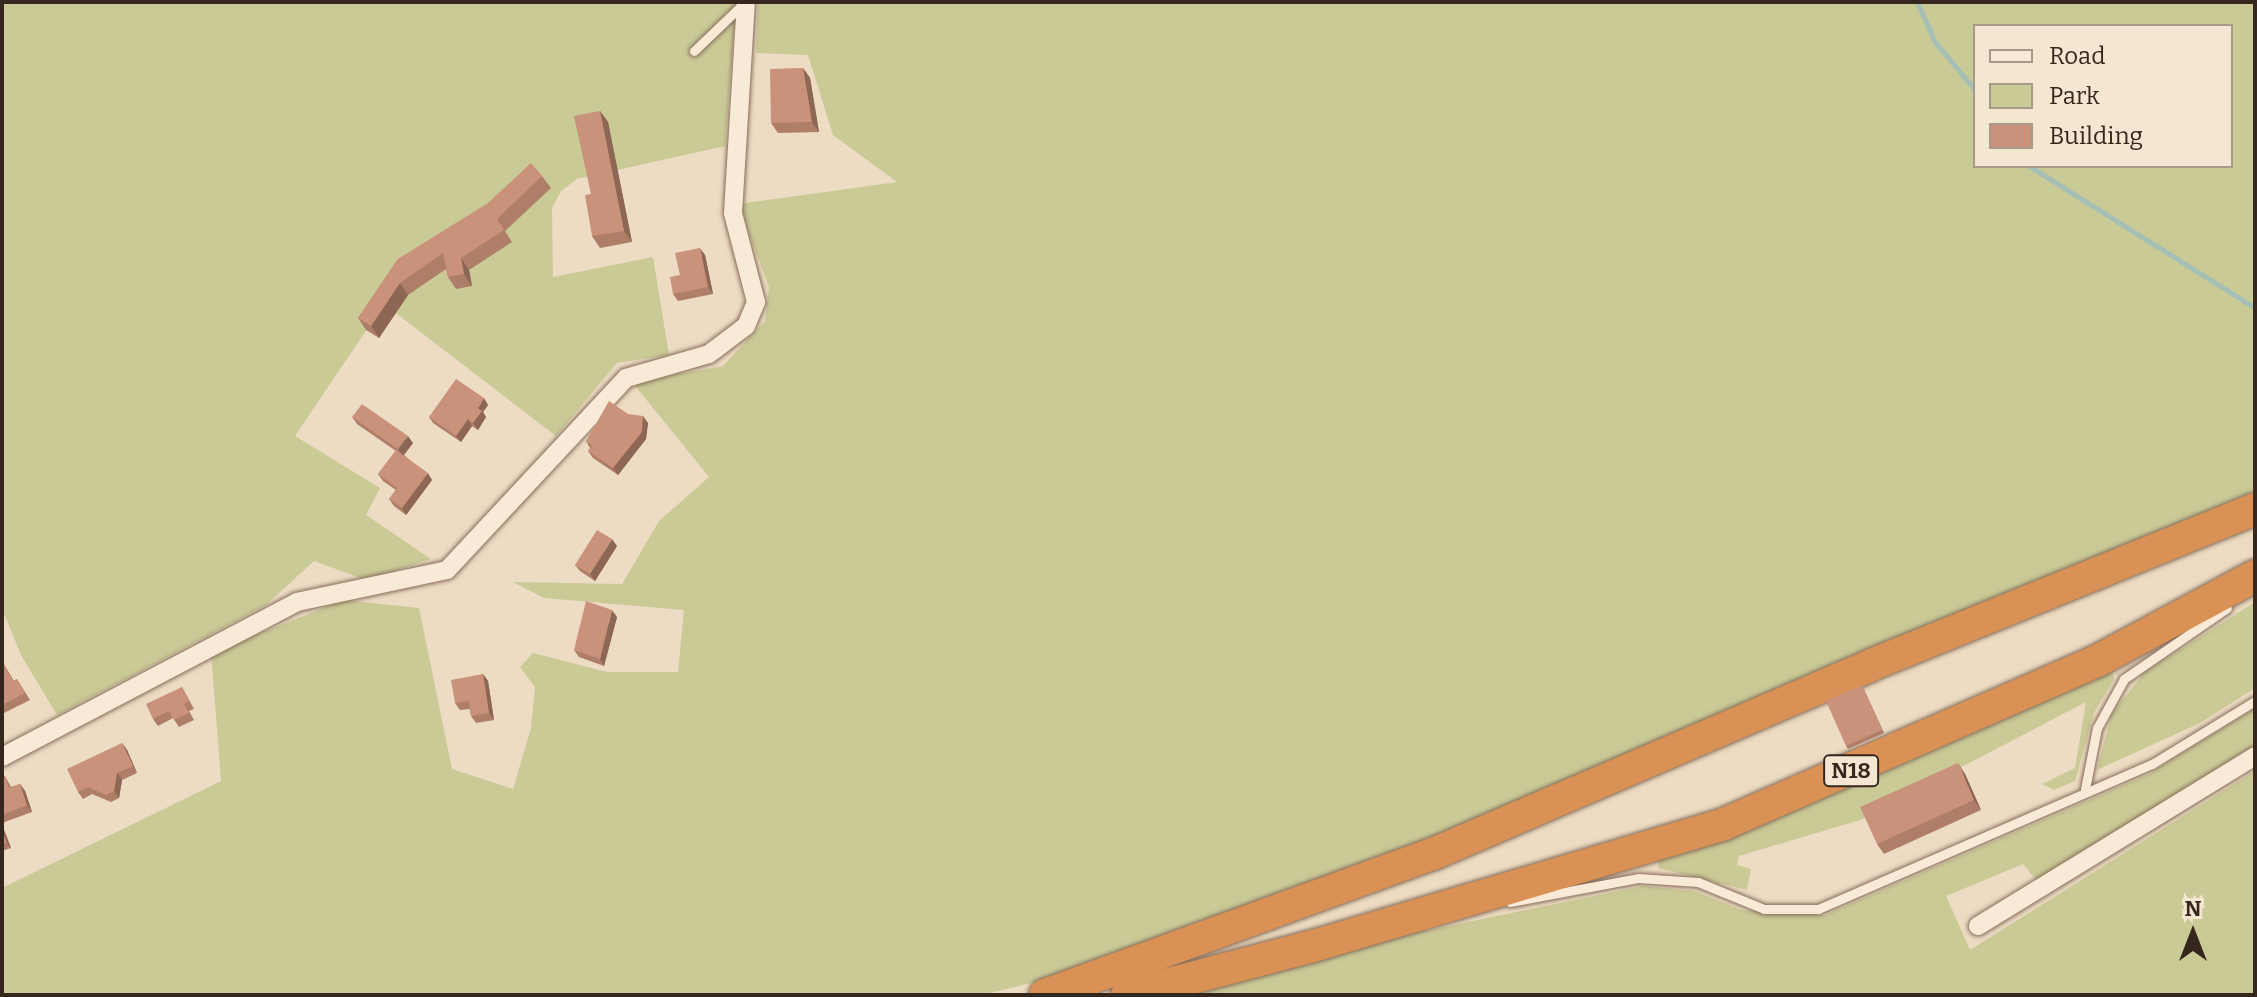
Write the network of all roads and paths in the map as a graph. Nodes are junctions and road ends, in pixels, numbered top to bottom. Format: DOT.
graph roads {
  1 [pos="746,2"];
  2 [pos="694,51"];
  3 [pos="2255,509"];
  4 [pos="2255,576"];
  5 [pos="2255,586"];
  6 [pos="2255,701"];
  7 [pos="2255,756"];
  8 [pos="2,757"];
  9 [pos="2085,789"];
  10 [pos="1425,912"];
  11 [pos="1978,926"];
  12 [pos="1045,995"];
  13 [pos="1127,995"];
  1 -- 2 [label="lane"];
  1 -- 8 [label="street"];
  3 -- 12 [label="highway"];
  4 -- 10 [label="highway, N18"];
  5 -- 9 [label="lane"];
  6 -- 9 [label="lane"];
  7 -- 11 [label="street"];
  9 -- 10 [label="lane"];
  10 -- 13 [label="highway, N18"];
}
